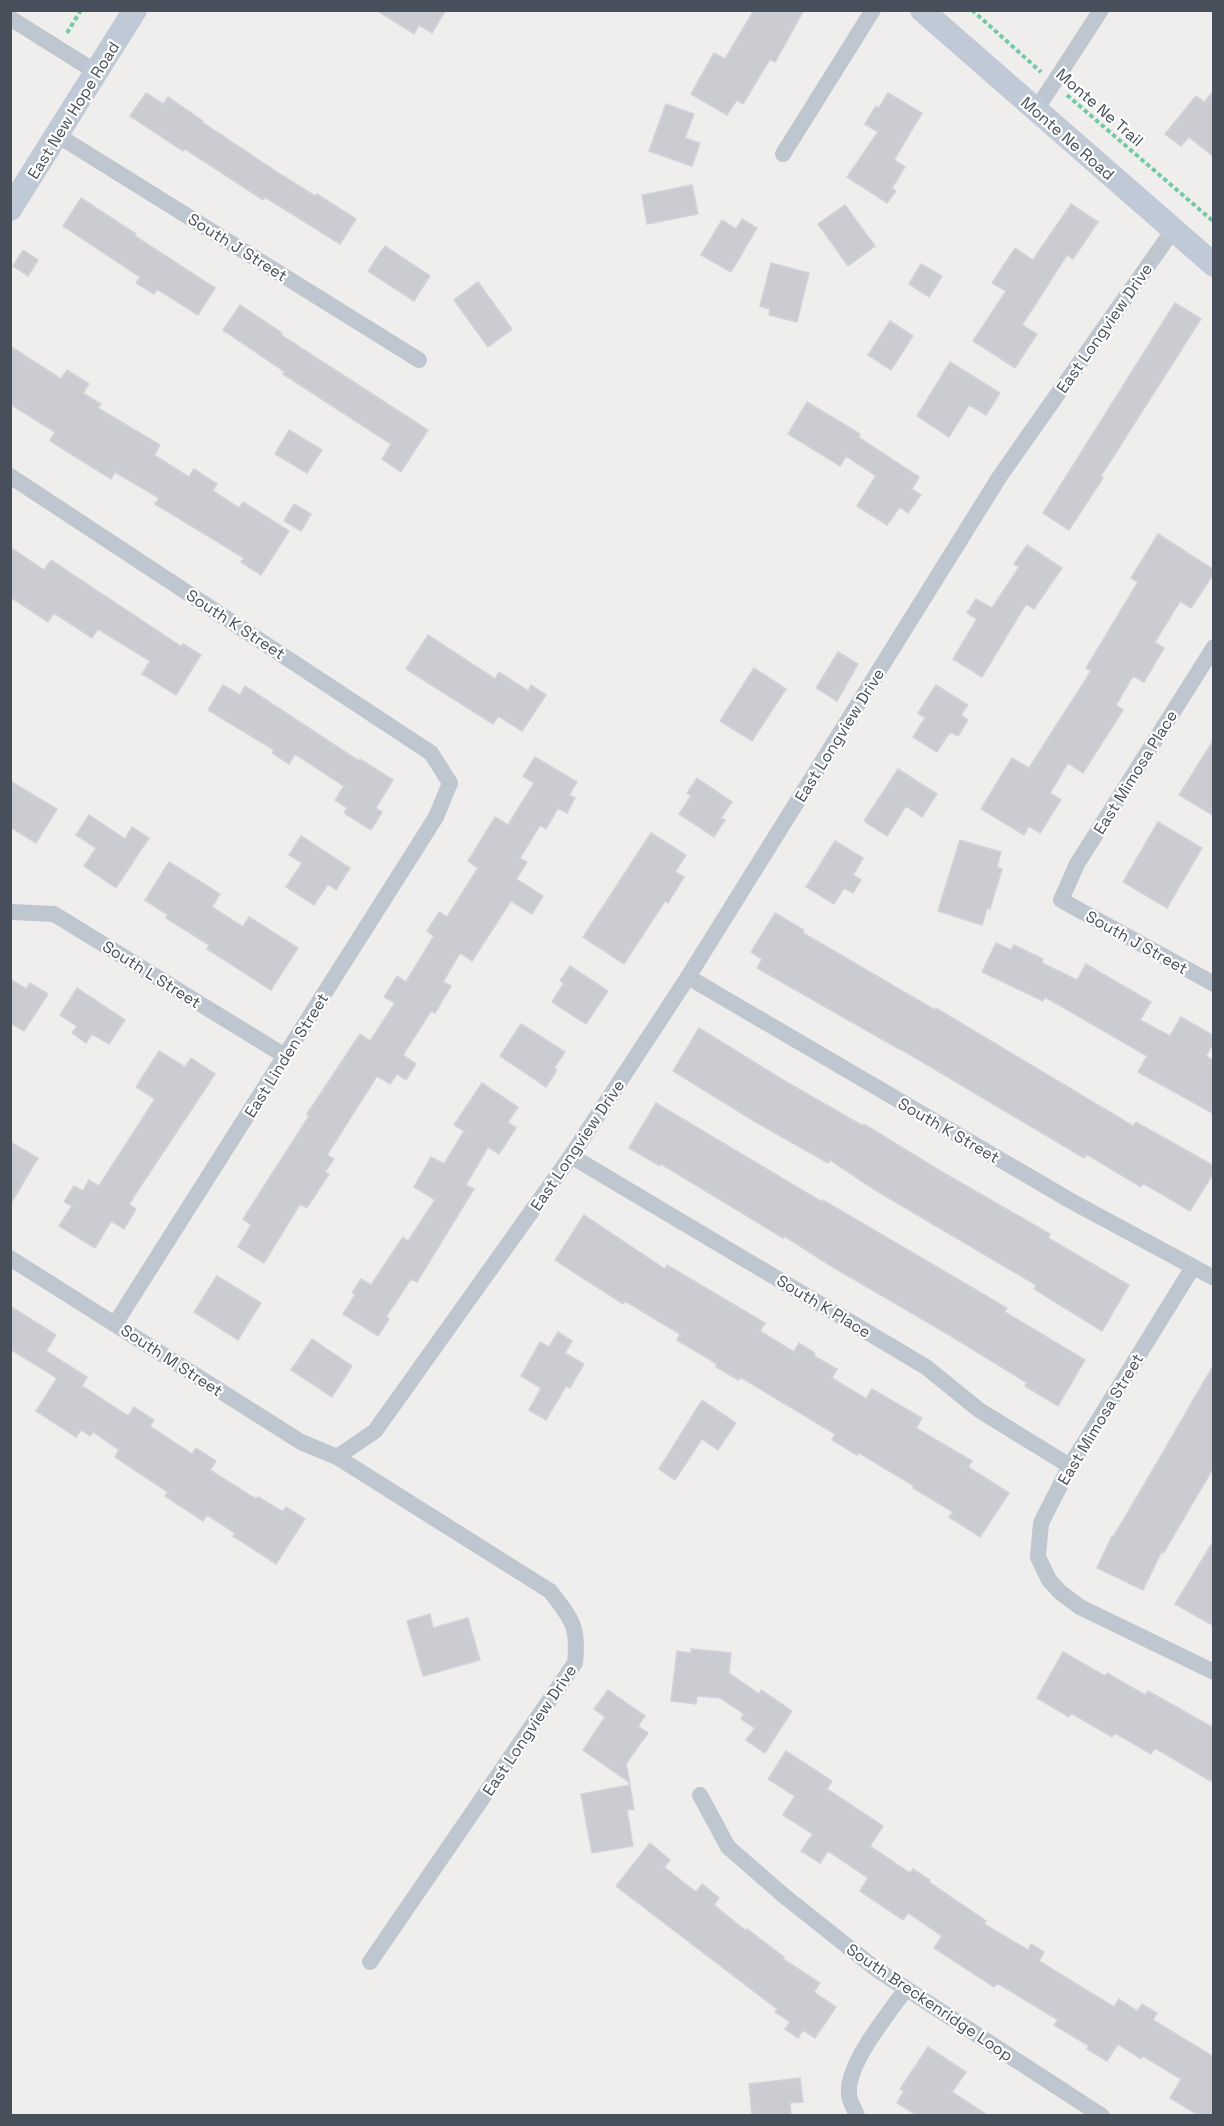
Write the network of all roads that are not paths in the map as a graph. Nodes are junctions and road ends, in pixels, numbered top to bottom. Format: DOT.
graph roads {
  1 [pos="135,10"];
  2 [pos="873,10"];
  3 [pos="922,10"];
  4 [pos="1101,10"];
  5 [pos="10,18"];
  6 [pos="96,72"];
  7 [pos="1036,110"];
  8 [pos="57,135"];
  9 [pos="783,154"];
  10 [pos="10,209"];
  11 [pos="1173,230"];
  12 [pos="1214,265"];
  13 [pos="418,360"];
  14 [pos="10,476"];
  15 [pos="1214,646"];
  16 [pos="450,783"];
  17 [pos="1061,900"];
  18 [pos="13,912"];
  19 [pos="688,977"];
  20 [pos="1214,984"];
  21 [pos="285,1056"];
  22 [pos="571,1156"];
  23 [pos="10,1258"];
  24 [pos="1193,1267"];
  25 [pos="1214,1278"];
  26 [pos="115,1324"];
  27 [pos="336,1457"];
  28 [pos="1070,1466"];
  29 [pos="1214,1672"];
  30 [pos="700,1795"];
  31 [pos="370,1962"];
  32 [pos="906,1989"];
  33 [pos="857,2115"];
  34 [pos="1102,2115"];
  1 -- 6 [label="street, East New Hope Road"];
  2 -- 9 [label="street"];
  3 -- 7 [label="street, Monte Ne Road"];
  4 -- 7 [label="street"];
  5 -- 6 [label="street"];
  6 -- 8 [label="street, East New Hope Road"];
  7 -- 11 [label="street, Monte Ne Road"];
  8 -- 10 [label="street, East New Hope Road"];
  8 -- 13 [label="street, South J Street"];
  11 -- 12 [label="street, Monte Ne Road"];
  11 -- 19 [label="street, East Longview Drive"];
  14 -- 16 [label="street, South K Street"];
  15 -- 17 [label="street, East Mimosa Place"];
  16 -- 21 [label="street, East Linden Street"];
  17 -- 20 [label="street, South J Street"];
  18 -- 21 [label="street, South L Street"];
  19 -- 22 [label="street, East Longview Drive"];
  19 -- 24 [label="street, South K Street"];
  21 -- 26 [label="street, East Linden Street"];
  22 -- 27 [label="street, East Longview Drive"];
  22 -- 28 [label="street, South K Place"];
  23 -- 26 [label="street, South M Street"];
  24 -- 25 [label="street, South K Street"];
  24 -- 28 [label="street, East Mimosa Street"];
  26 -- 27 [label="street, South M Street"];
  27 -- 31 [label="street, East Longview Drive"];
  28 -- 29 [label="street, East Mimosa Street"];
  30 -- 32 [label="street, South Breckenridge Loop"];
  32 -- 33 [label="street"];
  32 -- 34 [label="street, South Breckenridge Loop"];
}
